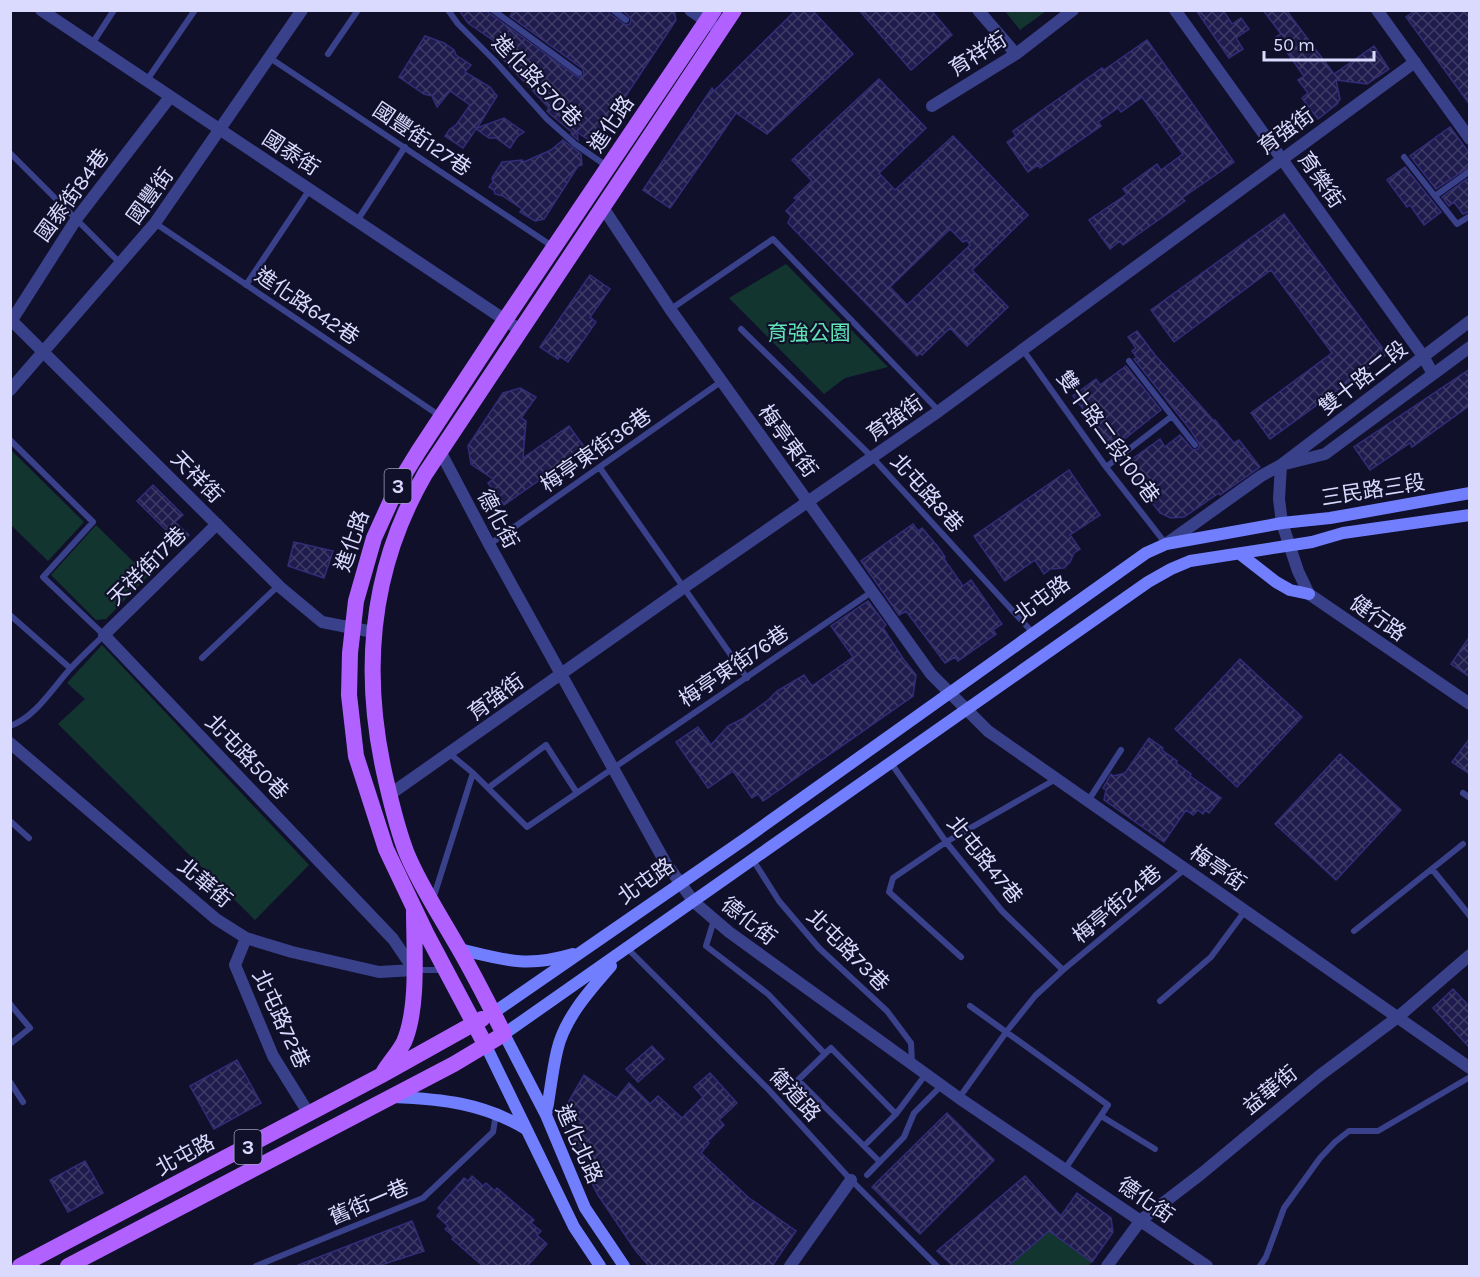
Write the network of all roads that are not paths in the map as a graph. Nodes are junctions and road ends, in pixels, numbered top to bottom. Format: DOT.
graph roads {
  1 [pos="41,10"];
  2 [pos="114,10"];
  3 [pos="195,10"];
  4 [pos="302,10"];
  5 [pos="358,10"];
  6 [pos="448,10"];
  7 [pos="493,10"];
  8 [pos="613,10"];
  9 [pos="690,10"];
  10 [pos="734,10"];
  11 [pos="978,10"];
  12 [pos="1072,10"];
  13 [pos="1175,10"];
  14 [pos="1377,10"];
  15 [pos="502,13"];
  16 [pos="626,20"];
  17 [pos="714,21"];
  18 [pos="92,44"];
  19 [pos="328,54"];
  20 [pos="1016,54"];
  21 [pos="270,58"];
  22 [pos="1415,62"];
  23 [pos="579,73"];
  24 [pos="146,81"];
  25 [pos="170,97"];
  26 [pos="932,106"];
  27 [pos="220,130"];
  28 [pos="1470,139"];
  29 [pos="405,147"];
  30 [pos="10,153"];
  31 [pos="1404,157"];
  32 [pos="1282,158"];
  33 [pos="609,167"];
  34 [pos="1470,171"];
  35 [pos="310,189"];
  36 [pos="1435,195"];
  37 [pos="602,206"];
  38 [pos="1470,216"];
  39 [pos="77,218"];
  40 [pos="357,221"];
  41 [pos="155,224"];
  42 [pos="555,248"];
  43 [pos="121,265"];
  44 [pos="246,285"];
  45 [pos="670,309"];
  46 [pos="11,320"];
  47 [pos="505,320"];
  48 [pos="1470,321"];
  49 [pos="741,329"];
  50 [pos="520,330"];
  51 [pos="1470,347"];
  52 [pos="1023,350"];
  53 [pos="44,352"];
  54 [pos="1423,356"];
  55 [pos="1129,361"];
  56 [pos="1433,374"];
  57 [pos="722,381"];
  58 [pos="10,390"];
  59 [pos="939,411"];
  60 [pos="440,416"];
  61 [pos="1172,416"];
  62 [pos="10,440"];
  63 [pos="1194,445"];
  64 [pos="440,451"];
  65 [pos="872,457"];
  66 [pos="1281,465"];
  67 [pos="1107,467"];
  68 [pos="600,468"];
  69 [pos="1470,494"];
  70 [pos="808,502"];
  71 [pos="1470,515"];
  72 [pos="1282,523"];
  73 [pos="217,524"];
  74 [pos="489,544"];
  75 [pos="1166,544"];
  76 [pos="1289,544"];
  77 [pos="1240,554"];
  78 [pos="278,586"];
  79 [pos="683,588"];
  80 [pos="873,591"];
  81 [pos="1309,594"];
  82 [pos="10,615"];
  83 [pos="352,628"];
  84 [pos="373,632"];
  85 [pos="1033,633"];
  86 [pos="104,635"];
  87 [pos="202,658"];
  88 [pos="70,668"];
  89 [pos="561,674"];
  90 [pos="747,678"];
  91 [pos="950,693"];
  92 [pos="1470,704"];
  93 [pos="966,709"];
  94 [pos="10,726"];
  95 [pos="10,743"];
  96 [pos="1121,750"];
  97 [pos="450,754"];
  98 [pos="891,763"];
  99 [pos="613,769"];
  100 [pos="473,773"];
  101 [pos="1056,779"];
  102 [pos="488,788"];
  103 [pos="577,793"];
  104 [pos="1463,793"];
  105 [pos="389,795"];
  106 [pos="1470,798"];
  107 [pos="1088,801"];
  108 [pos="10,821"];
  109 [pos="29,838"];
  110 [pos="946,842"];
  111 [pos="1463,844"];
  112 [pos="753,860"];
  113 [pos="1185,869"];
  114 [pos="1432,869"];
  115 [pos="681,883"];
  116 [pos="432,901"];
  117 [pos="694,902"];
  118 [pos="414,907"];
  119 [pos="1245,911"];
  120 [pos="1470,916"];
  121 [pos="714,919"];
  122 [pos="1354,931"];
  123 [pos="246,938"];
  124 [pos="627,948"];
  125 [pos="459,949"];
  126 [pos="586,950"];
  127 [pos="1470,956"];
  128 [pos="961,957"];
  129 [pos="414,970"];
  130 [pos="447,970"];
  131 [pos="1063,970"];
  132 [pos="1160,1001"];
  133 [pos="10,1004"];
  134 [pos="970,1006"];
  135 [pos="493,1013"];
  136 [pos="1398,1017"];
  137 [pos="474,1024"];
  138 [pos="1007,1031"];
  139 [pos="504,1034"];
  140 [pos="10,1044"];
  141 [pos="486,1046"];
  142 [pos="825,1054"];
  143 [pos="912,1063"];
  144 [pos="1470,1068"];
  145 [pos="926,1074"];
  146 [pos="380,1076"];
  147 [pos="1470,1077"];
  148 [pos="10,1082"];
  149 [pos="942,1085"];
  150 [pos="390,1097"];
  151 [pos="959,1098"];
  152 [pos="23,1102"];
  153 [pos="309,1114"];
  154 [pos="496,1114"];
  155 [pos="896,1114"];
  156 [pos="546,1115"];
  157 [pos="1101,1116"];
  158 [pos="527,1129"];
  159 [pos="864,1146"];
  160 [pos="1155,1149"];
  161 [pos="880,1162"];
  162 [pos="1065,1169"];
  163 [pos="867,1175"];
  164 [pos="851,1180"];
  165 [pos="1141,1220"];
  166 [pos="20,1266"];
  167 [pos="68,1266"];
  168 [pos="256,1266"];
  169 [pos="600,1266"];
  170 [pos="624,1266"];
  171 [pos="790,1266"];
  172 [pos="937,1266"];
  173 [pos="1107,1266"];
  174 [pos="1207,1266"];
  175 [pos="1260,1266"];
  1 -- 18 [label="street, 國泰街"];
  2 -- 18 [label="lane"];
  3 -- 24 [label="lane"];
  4 -- 21 [label="street, 國豐街"];
  5 -- 19 [label="lane"];
  6 -- 33 [label="lane, 進化路570巷"];
  7 -- 15 [label="lane"];
  8 -- 16 [label="lane"];
  9 -- 17 [label="street"];
  10 -- 17 [label="main road, 進化路 / 3"];
  11 -- 20 [label="street"];
  12 -- 20 [label="street, 育祥街"];
  13 -- 32 [label="street, 育樂街"];
  14 -- 22 [label="street"];
  15 -- 23 [label="lane"];
  17 -- 33 [label="main road, 進化路 / 3"];
  17 -- 37 [label="main road, 進化路 / 3"];
  18 -- 24 [label="street, 國泰街"];
  20 -- 26 [label="street, 育祥街"];
  21 -- 27 [label="street, 國豐街"];
  21 -- 29 [label="lane, 國豐街127巷"];
  22 -- 28 [label="street"];
  22 -- 32 [label="street, 育強街"];
  24 -- 25 [label="street, 國泰街"];
  25 -- 27 [label="street, 國泰街"];
  25 -- 39 [label="street, 國泰街84巷"];
  27 -- 35 [label="street, 國泰街"];
  27 -- 41 [label="street, 國豐街"];
  29 -- 40 [label="lane"];
  29 -- 42 [label="lane, 國豐街127巷"];
  30 -- 39 [label="lane"];
  31 -- 36 [label="lane"];
  32 -- 52 [label="street, 育強街"];
  32 -- 54 [label="street, 育樂街"];
  33 -- 42 [label="main road, 進化路 / 3"];
  34 -- 36 [label="lane"];
  35 -- 40 [label="street, 國泰街"];
  35 -- 44 [label="lane"];
  36 -- 38 [label="lane"];
  37 -- 45 [label="street, 梅亭東街"];
  37 -- 50 [label="main road, 進化路 / 3"];
  39 -- 43 [label="lane"];
  39 -- 46 [label="street, 國泰街84巷"];
  40 -- 47 [label="street, 國泰街"];
  41 -- 43 [label="street, 國豐街"];
  41 -- 44 [label="lane, 進化路642巷"];
  42 -- 47 [label="main road, 進化路 / 3"];
  43 -- 53 [label="street, 國豐街"];
  44 -- 60 [label="lane, 進化路642巷"];
  45 -- 57 [label="street, 梅亭東街"];
  45 -- 59 [label="lane"];
  46 -- 53 [label="street, 天祥街"];
  47 -- 50 [label="street, 國泰街"];
  47 -- 60 [label="main road, 進化路 / 3"];
  48 -- 54 [label="street, 雙十路二段"];
  49 -- 65 [label="lane, 北屯路8巷"];
  50 -- 64 [label="main road, 進化路 / 3"];
  51 -- 56 [label="street, 雙十路二段"];
  52 -- 59 [label="street, 育強街"];
  52 -- 67 [label="lane, 雙十路二段100巷"];
  53 -- 58 [label="street, 國豐街"];
  53 -- 73 [label="street, 天祥街"];
  54 -- 56 [label="street, 育樂街"];
  54 -- 66 [label="street, 雙十路二段"];
  55 -- 61 [label="lane"];
  56 -- 66 [label="street, 雙十路二段"];
  57 -- 68 [label="lane, 梅亭東街36巷"];
  57 -- 70 [label="street, 梅亭東街"];
  59 -- 65 [label="street, 育強街"];
  60 -- 83 [label="main road, 進化路 / 3"];
  61 -- 63 [label="lane"];
  61 -- 67 [label="lane"];
  62 -- 86 [label="lane, 北屯路50巷"];
  64 -- 74 [label="street, 德化街"];
  64 -- 84 [label="main road, 進化路 / 3"];
  65 -- 70 [label="street, 育強街"];
  65 -- 85 [label="lane, 北屯路8巷"];
  66 -- 72 [label="street"];
  66 -- 75 [label="street, 雙十路二段"];
  67 -- 75 [label="lane, 雙十路二段100巷"];
  68 -- 74 [label="lane, 梅亭東街36巷"];
  68 -- 79 [label="lane"];
  69 -- 72 [label="main road, 三民路三段"];
  70 -- 79 [label="street, 育強街"];
  70 -- 80 [label="street, 梅亭東街"];
  71 -- 76 [label="main road, 三民路三段"];
  72 -- 75 [label="main road, 北屯路"];
  72 -- 76 [label="street"];
  73 -- 78 [label="street, 天祥街"];
  73 -- 86 [label="street, 天祥街17巷"];
  74 -- 89 [label="street, 德化街"];
  75 -- 85 [label="main road, 北屯路"];
  76 -- 77 [label="main road, 北屯路"];
  76 -- 81 [label="street"];
  77 -- 81 [label="main road"];
  77 -- 93 [label="main road, 北屯路"];
  78 -- 83 [label="street, 天祥街"];
  78 -- 87 [label="lane"];
  79 -- 89 [label="street, 育強街"];
  79 -- 90 [label="lane"];
  80 -- 90 [label="lane, 梅亭東街76巷"];
  80 -- 91 [label="street, 梅亭東街"];
  81 -- 92 [label="street, 健行路"];
  82 -- 88 [label="lane"];
  83 -- 84 [label="street, 天祥街"];
  83 -- 118 [label="main road, 進化路 / 3"];
  84 -- 105 [label="main road, 進化路 / 3"];
  85 -- 91 [label="main road, 北屯路"];
  86 -- 88 [label="lane"];
  86 -- 129 [label="street, 北屯路50巷"];
  88 -- 94 [label="lane"];
  89 -- 97 [label="street, 育強街"];
  89 -- 99 [label="street, 德化街"];
  90 -- 99 [label="lane, 梅亭東街76巷"];
  91 -- 93 [label="street, 梅亭街"];
  91 -- 115 [label="main road, 北屯路"];
  93 -- 98 [label="main road, 北屯路"];
  93 -- 101 [label="street, 梅亭街"];
  95 -- 123 [label="street, 北華街"];
  96 -- 107 [label="lane"];
  97 -- 100 [label="lane"];
  97 -- 105 [label="street, 育強街"];
  98 -- 110 [label="lane, 北屯路47巷"];
  98 -- 112 [label="main road, 北屯路"];
  99 -- 103 [label="lane, 梅亭東街76巷"];
  99 -- 115 [label="street, 德化街"];
  100 -- 102 [label="lane"];
  100 -- 116 [label="lane"];
  101 -- 107 [label="street, 梅亭街"];
  101 -- 110 [label="lane"];
  102 -- 103 [label="lane, 梅亭東街76巷"];
  102 -- 103 [label="lane"];
  104 -- 106 [label="lane"];
  105 -- 116 [label="main road, 進化路 / 3"];
  107 -- 113 [label="street, 梅亭街"];
  108 -- 109 [label="lane"];
  110 -- 128 [label="lane"];
  110 -- 131 [label="lane, 北屯路47巷"];
  111 -- 114 [label="lane"];
  112 -- 117 [label="main road, 北屯路"];
  112 -- 143 [label="lane, 北屯路73巷"];
  113 -- 119 [label="street, 梅亭街"];
  113 -- 131 [label="lane, 梅亭街24巷"];
  114 -- 120 [label="lane"];
  114 -- 122 [label="lane"];
  115 -- 117 [label="street, 德化街"];
  115 -- 126 [label="main road, 北屯路"];
  116 -- 125 [label="main road, 進化路 / 3"];
  117 -- 121 [label="street, 德化街"];
  117 -- 124 [label="main road, 北屯路"];
  118 -- 129 [label="main road"];
  118 -- 130 [label="main road, 進化路 / 3"];
  119 -- 132 [label="lane"];
  119 -- 136 [label="street, 梅亭街"];
  121 -- 142 [label="lane"];
  121 -- 143 [label="street, 德化街"];
  123 -- 129 [label="street, 北華街"];
  123 -- 153 [label="street, 北屯路72巷"];
  124 -- 139 [label="main road, 北屯路"];
  124 -- 156 [label="main road"];
  124 -- 164 [label="lane, 衛道路"];
  125 -- 126 [label="main road"];
  125 -- 135 [label="main road, 進化路 / 3"];
  126 -- 135 [label="main road, 北屯路"];
  127 -- 136 [label="street, 益華街"];
  129 -- 130 [label="lane"];
  129 -- 146 [label="main road"];
  130 -- 137 [label="main road, 進化路 / 3"];
  131 -- 138 [label="lane, 梅亭街24巷"];
  133 -- 140 [label="lane"];
  134 -- 138 [label="lane"];
  135 -- 137 [label="main road, 北屯路 / 3"];
  135 -- 139 [label="main road, 進化路 / 3"];
  136 -- 144 [label="street, 梅亭街"];
  136 -- 165 [label="street, 益華街"];
  137 -- 141 [label="main road, 進化路 / 3"];
  137 -- 146 [label="main road, 北屯路 / 3"];
  138 -- 151 [label="lane, 梅亭街24巷"];
  138 -- 157 [label="lane"];
  139 -- 141 [label="main road, 北屯路 / 3"];
  139 -- 156 [label="main road, 進化北路"];
  141 -- 150 [label="main road, 北屯路 / 3"];
  141 -- 158 [label="main road, 進化北路"];
  142 -- 155 [label="lane"];
  142 -- 159 [label="lane"];
  143 -- 145 [label="street, 德化街"];
  145 -- 149 [label="street, 德化街"];
  145 -- 155 [label="lane"];
  146 -- 153 [label="main road, 北屯路 / 3"];
  147 -- 175 [label="lane"];
  148 -- 152 [label="lane"];
  149 -- 151 [label="street, 德化街"];
  149 -- 161 [label="lane"];
  150 -- 154 [label="main road"];
  150 -- 167 [label="main road, 北屯路 / 3"];
  151 -- 162 [label="street, 德化街"];
  153 -- 166 [label="main road, 北屯路 / 3"];
  154 -- 158 [label="main road"];
  154 -- 168 [label="lane, 舊街一巷"];
  155 -- 159 [label="lane"];
  156 -- 170 [label="main road, 進化北路"];
  157 -- 160 [label="lane"];
  157 -- 162 [label="lane"];
  158 -- 169 [label="main road, 進化北路"];
  159 -- 161 [label="lane"];
  161 -- 163 [label="lane"];
  162 -- 165 [label="street, 德化街"];
  164 -- 171 [label="street"];
  164 -- 172 [label="lane, 衛道路"];
  165 -- 173 [label="street, 益華街"];
  165 -- 174 [label="street, 德化街"];
}
